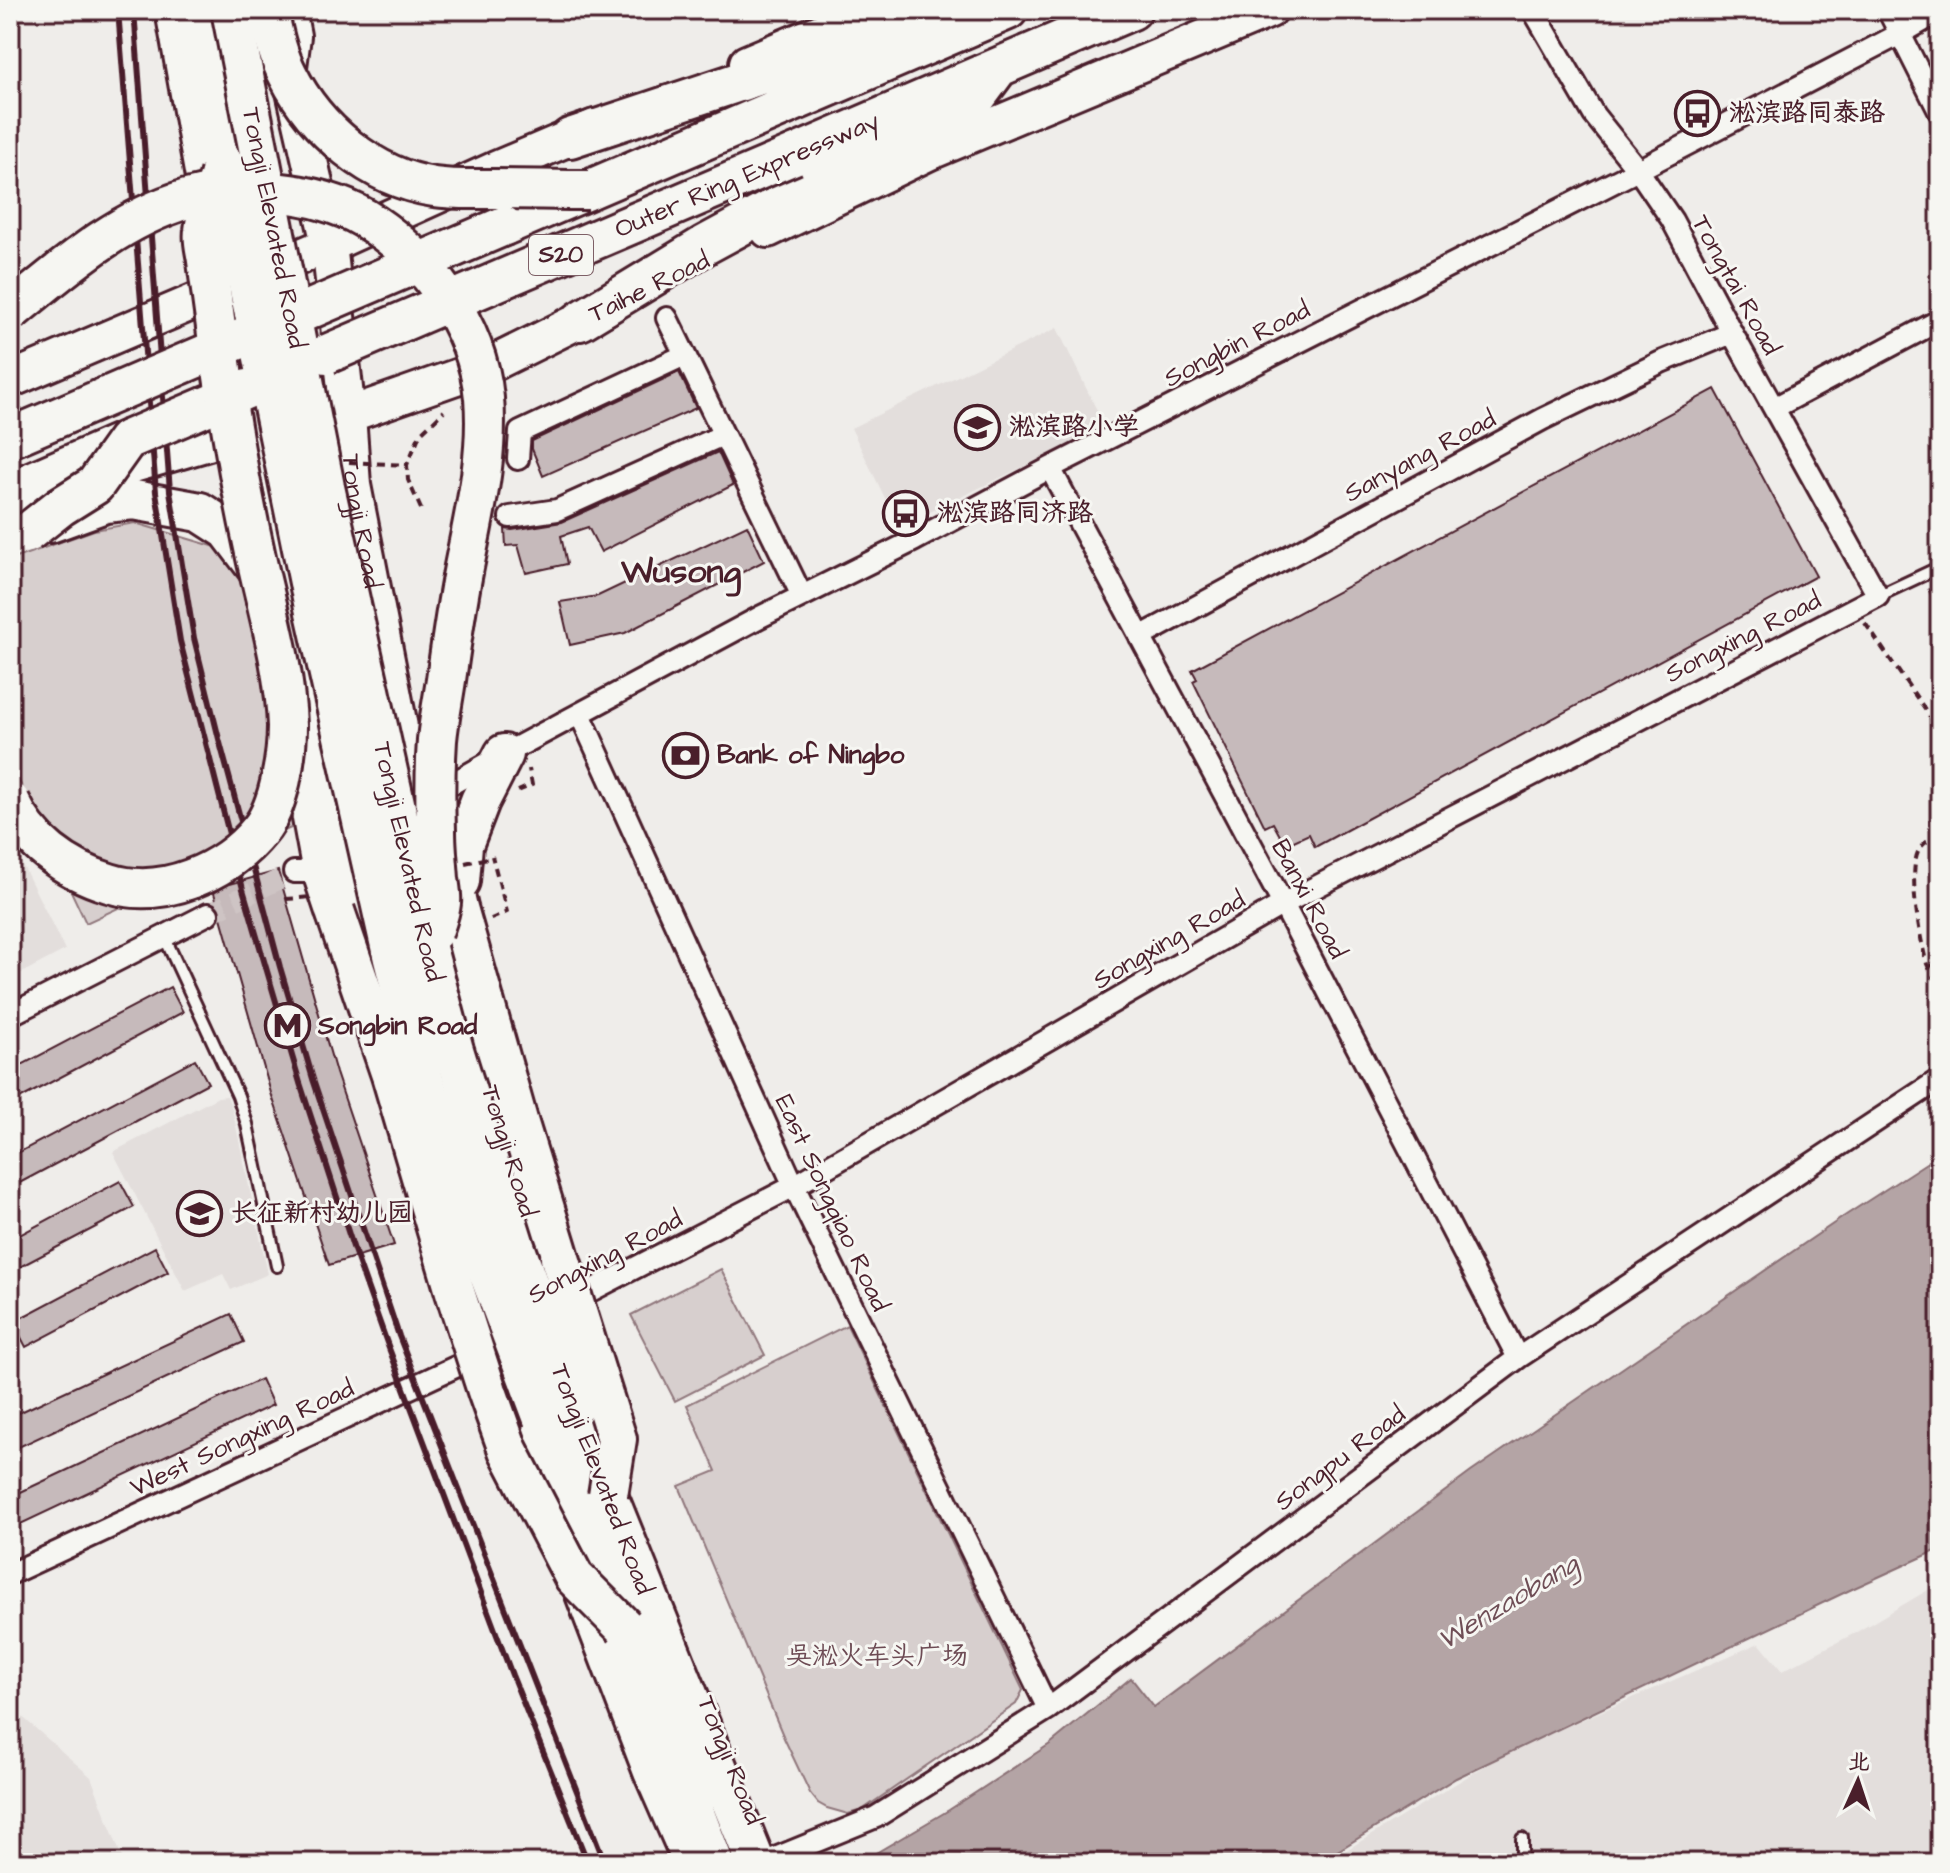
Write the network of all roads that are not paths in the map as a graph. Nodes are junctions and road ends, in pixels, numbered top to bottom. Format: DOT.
graph roads {
  1 [pos="231,10"];
  2 [pos="268,10"];
  3 [pos="277,10"];
  4 [pos="288,10"];
  5 [pos="872,10"];
  6 [pos="1008,10"];
  7 [pos="1132,10"];
  8 [pos="1270,10"];
  9 [pos="1533,10"];
  10 [pos="1888,10"];
  11 [pos="1940,11"];
  12 [pos="181,20"];
  13 [pos="1900,34"];
  14 [pos="941,39"];
  15 [pos="289,67"];
  16 [pos="999,67"];
  17 [pos="1940,113"];
  18 [pos="570,138"];
  19 [pos="223,162"];
  20 [pos="1638,170"];
  21 [pos="588,190"];
  22 [pos="329,244"];
  23 [pos="210,295"];
  24 [pos="10,312"];
  25 [pos="667,318"];
  26 [pos="1940,320"];
  27 [pos="580,321"];
  28 [pos="1732,333"];
  29 [pos="685,355"];
  30 [pos="10,380"];
  31 [pos="1774,408"];
  32 [pos="348,415"];
  33 [pos="254,429"];
  34 [pos="723,435"];
  35 [pos="10,438"];
  36 [pos="127,440"];
  37 [pos="518,459"];
  38 [pos="1050,468"];
  39 [pos="11,512"];
  40 [pos="510,517"];
  41 [pos="10,552"];
  42 [pos="1940,567"];
  43 [pos="802,596"];
  44 [pos="1878,596"];
  45 [pos="1140,637"];
  46 [pos="580,714"];
  47 [pos="514,749"];
  48 [pos="420,785"];
  49 [pos="10,801"];
  50 [pos="323,871"];
  51 [pos="1283,904"];
  52 [pos="208,914"];
  53 [pos="470,916"];
  54 [pos="164,936"];
  55 [pos="428,952"];
  56 [pos="10,1015"];
  57 [pos="1940,1079"];
  58 [pos="794,1186"];
  59 [pos="277,1266"];
  60 [pos="557,1308"];
  61 [pos="496,1348"];
  62 [pos="1518,1358"];
  63 [pos="608,1495"];
  64 [pos="10,1574"];
  65 [pos="624,1627"];
  66 [pos="1048,1709"];
  67 [pos="1522,1839"];
  68 [pos="763,1862"];
  69 [pos="691,1863"];
  70 [pos="714,1863"];
  71 [pos="1522,1863"];
  1 -- 55 [label="highway, Tongji Elevated Road, bridge"];
  2 -- 21 [label="highway, bridge"];
  3 -- 15 [label="main road, Tongji Road"];
  4 -- 15 [label="main road"];
  5 -- 18 [label="main road"];
  6 -- 14 [label="highway, Outer Ring Expressway / S20"];
  7 -- 16 [label="highway, Outer Ring Expressway / S20"];
  8 -- 27 [label="main road, Taihe Road"];
  9 -- 20 [label="street, Tongtai Road"];
  10 -- 13 [label="street"];
  11 -- 13 [label="street, Songbin Road"];
  12 -- 19 [label="highway, Tongji Elevated Road"];
  12 -- 23 [label="main road"];
  13 -- 17 [label="street"];
  13 -- 20 [label="street, Songbin Road"];
  14 -- 18 [label="highway"];
  14 -- 21 [label="highway, Outer Ring Expressway / S20"];
  15 -- 22 [label="main road, Tongji Road"];
  16 -- 27 [label="highway"];
  16 -- 36 [label="highway, Outer Ring Expressway / S20, bridge"];
  18 -- 22 [label="main road"];
  19 -- 49 [label="highway, bridge"];
  19 -- 65 [label="highway, Tongji Elevated Road, bridge"];
  20 -- 28 [label="street, Tongtai Road"];
  20 -- 38 [label="street, Songbin Road"];
  21 -- 35 [label="highway, Outer Ring Expressway / S20, bridge"];
  22 -- 23 [label="main road"];
  22 -- 32 [label="main road, Tongji Road"];
  23 -- 30 [label="main road"];
  23 -- 33 [label="main road"];
  24 -- 55 [label="highway, bridge"];
  25 -- 29 [label="street"];
  26 -- 31 [label="street"];
  27 -- 32 [label="main road, Taihe Road"];
  28 -- 31 [label="street, Tongtai Road"];
  28 -- 45 [label="street, Sanyang Road"];
  29 -- 34 [label="street"];
  29 -- 37 [label="street"];
  31 -- 44 [label="street, Tongtai Road"];
  32 -- 33 [label="main road, Taihe Road"];
  32 -- 48 [label="main road, Tongji Road"];
  33 -- 39 [label="main road, Taihe Road"];
  33 -- 50 [label="main road"];
  34 -- 40 [label="street"];
  34 -- 43 [label="street"];
  36 -- 39 [label="highway, Outer Ring Expressway / S20"];
  36 -- 41 [label="highway, bridge"];
  38 -- 43 [label="street, Songbin Road"];
  38 -- 45 [label="street, Banxi Road"];
  39 -- 50 [label="highway"];
  42 -- 44 [label="lane"];
  43 -- 46 [label="street, Songbin Road"];
  44 -- 51 [label="street, Songxing Road"];
  45 -- 51 [label="street, Banxi Road"];
  46 -- 47 [label="street, Songbin Road"];
  46 -- 58 [label="street, East Songqiao Road"];
  47 -- 48 [label="street, Songbin Road"];
  47 -- 53 [label="highway"];
  48 -- 53 [label="highway"];
  48 -- 60 [label="main road, Tongji Road"];
  50 -- 61 [label="main road"];
  50 -- 65 [label="highway, bridge"];
  51 -- 58 [label="street, Songxing Road"];
  51 -- 62 [label="street, Banxi Road"];
  52 -- 54 [label="street"];
  53 -- 63 [label="highway, bridge"];
  54 -- 56 [label="street"];
  54 -- 59 [label="lane"];
  55 -- 63 [label="highway, Tongji Elevated Road, bridge"];
  57 -- 62 [label="street, Songpu Road"];
  58 -- 60 [label="street, Songxing Road"];
  58 -- 66 [label="street, East Songqiao Road"];
  60 -- 61 [label="street, Songxing Road"];
  60 -- 68 [label="main road, Tongji Road"];
  61 -- 64 [label="street, West Songxing Road"];
  61 -- 69 [label="main road"];
  62 -- 66 [label="street, Songpu Road"];
  63 -- 68 [label="highway, Tongji Elevated Road"];
  65 -- 70 [label="highway, Tongji Elevated Road"];
  66 -- 68 [label="street, Songpu Road"];
  67 -- 71 [label="lane"];
}
